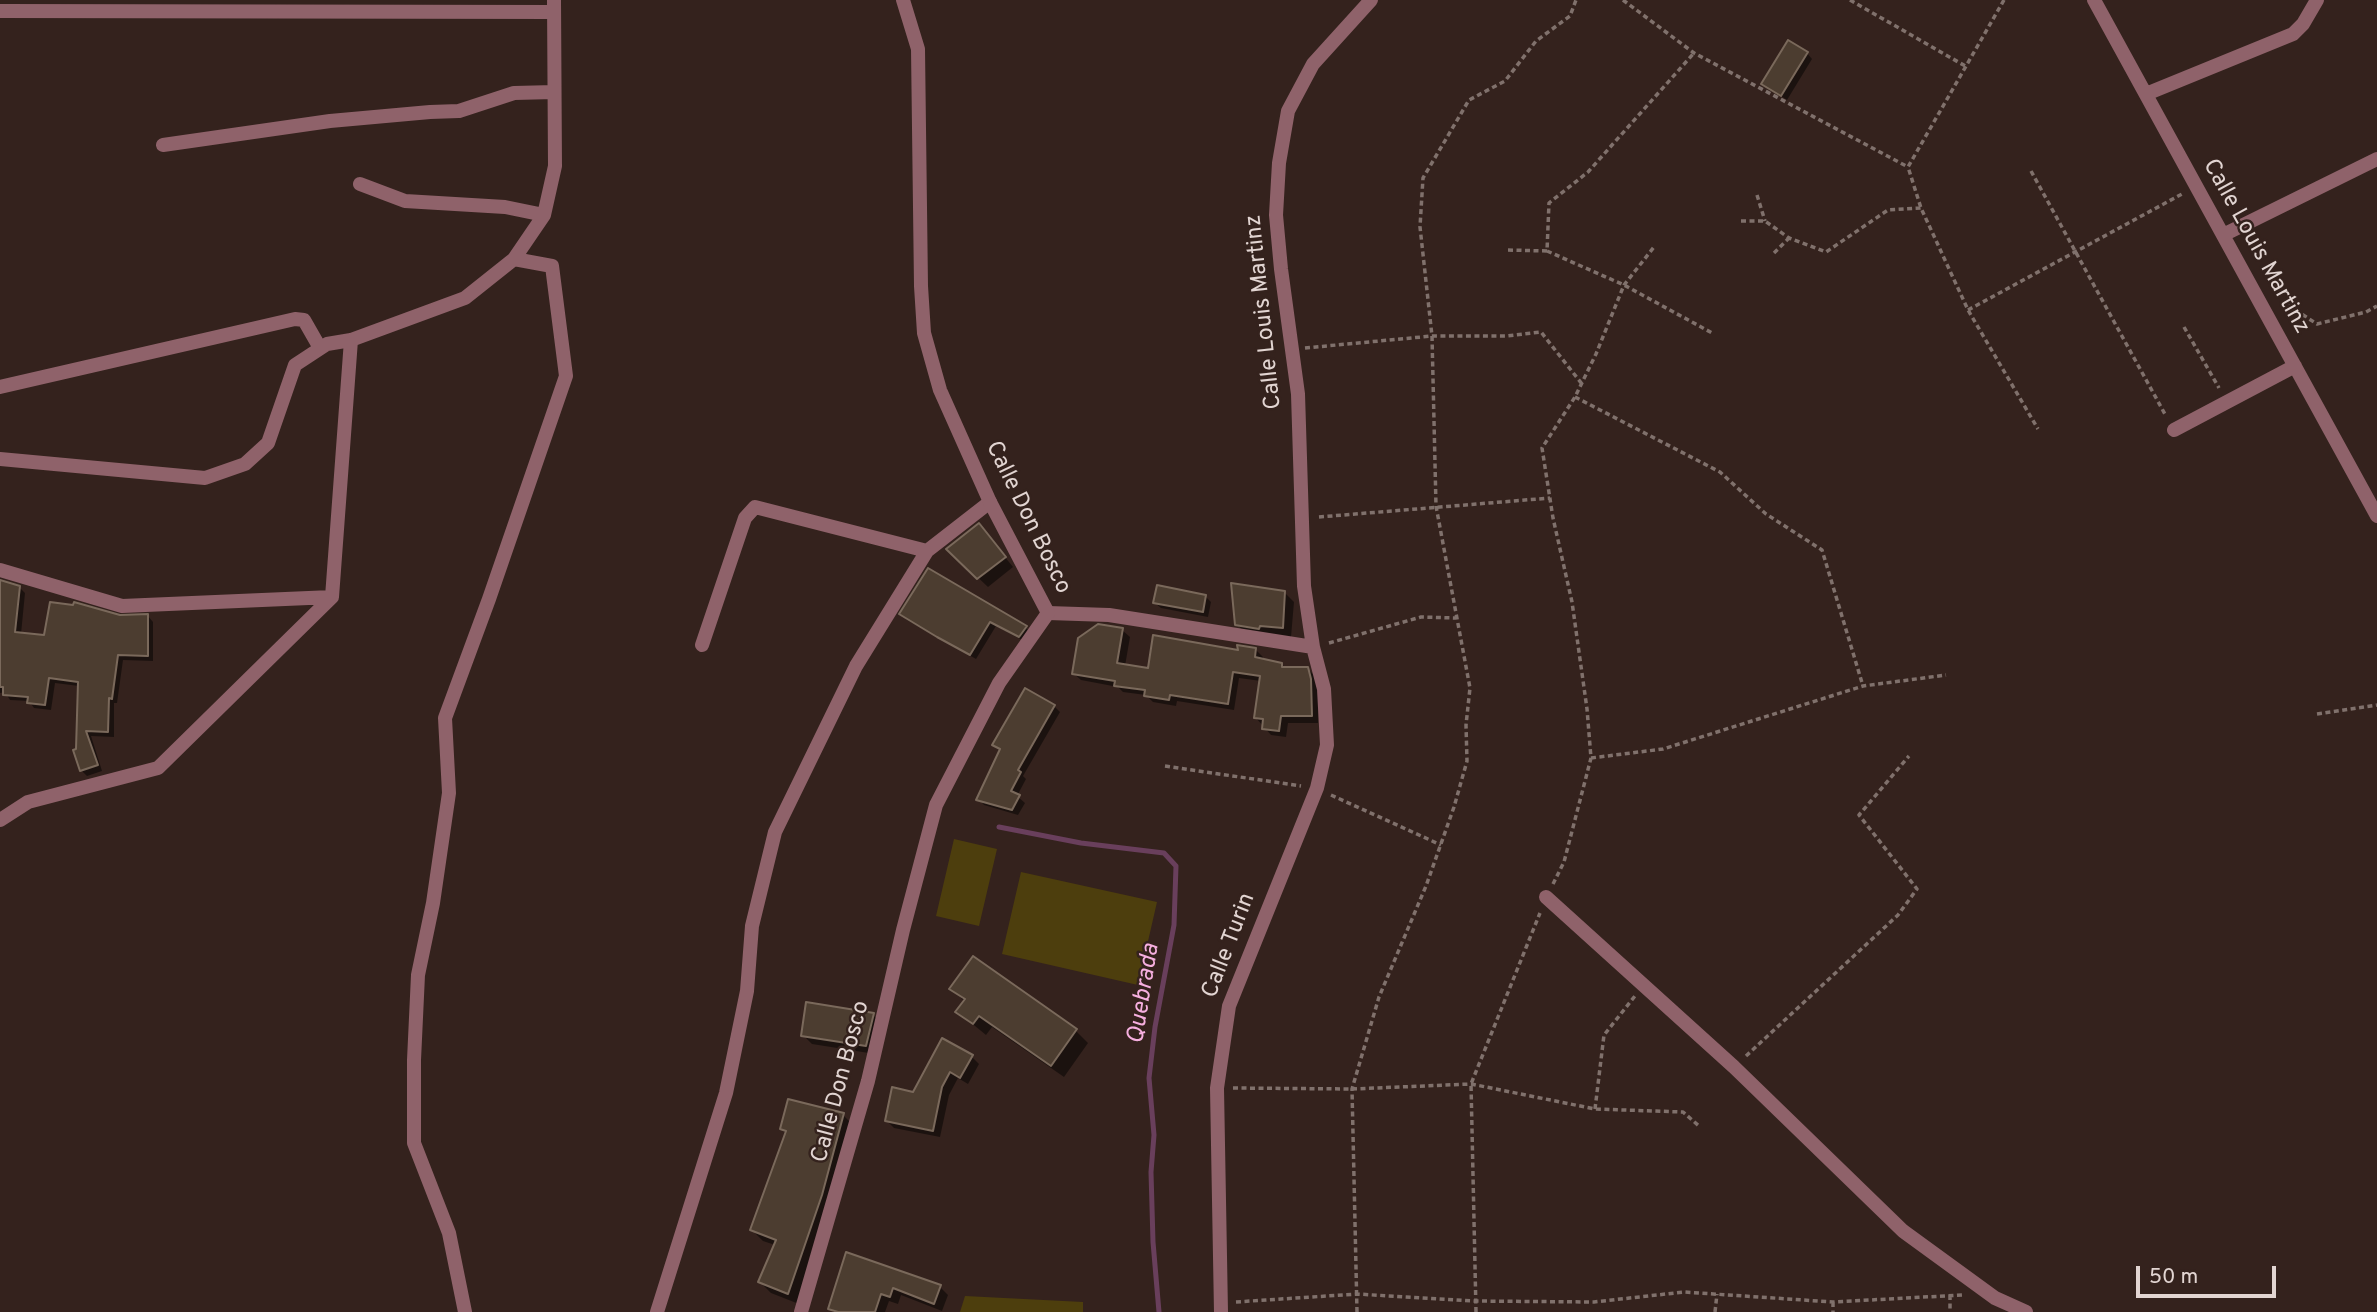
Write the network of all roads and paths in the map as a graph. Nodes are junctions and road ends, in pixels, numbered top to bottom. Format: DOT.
graph roads {
  1 [pos="903,0"];
  2 [pos="1371,0"];
  3 [pos="1576,0"];
  4 [pos="1623,0"];
  5 [pos="1850,0"];
  6 [pos="2004,0"];
  7 [pos="2317,0"];
  8 [pos="2101,2"];
  9 [pos="315,6"];
  10 [pos="554,6"];
  11 [pos="0,11"];
  12 [pos="1694,52"];
  13 [pos="1967,67"];
  14 [pos="554,92"];
  15 [pos="2146,94"];
  16 [pos="163,145"];
  17 [pos="2377,159"];
  18 [pos="1909,167"];
  19 [pos="2031,171"];
  20 [pos="360,184"];
  21 [pos="2196,187"];
  22 [pos="1757,195"];
  23 [pos="1921,208"];
  24 [pos="544,215"];
  25 [pos="1741,221"];
  26 [pos="1766,221"];
  27 [pos="2222,235"];
  28 [pos="1789,238"];
  29 [pos="1654,247"];
  30 [pos="1508,250"];
  31 [pos="1547,251"];
  32 [pos="2075,251"];
  33 [pos="1774,253"];
  34 [pos="514,259"];
  35 [pos="1624,285"];
  36 [pos="2262,305"];
  37 [pos="2377,306"];
  38 [pos="1968,310"];
  39 [pos="2184,327"];
  40 [pos="1714,334"];
  41 [pos="1432,337"];
  42 [pos="351,340"];
  43 [pos="320,348"];
  44 [pos="1293,350"];
  45 [pos="2295,366"];
  46 [pos="1582,384"];
  47 [pos="0,386"];
  48 [pos="1575,397"];
  49 [pos="2227,402"];
  50 [pos="2038,429"];
  51 [pos="2174,430"];
  52 [pos="0,459"];
  53 [pos="1550,498"];
  54 [pos="990,502"];
  55 [pos="1436,506"];
  56 [pos="2377,516"];
  57 [pos="1302,519"];
  58 [pos="927,551"];
  59 [pos="0,570"];
  60 [pos="332,597"];
  61 [pos="1048,613"];
  62 [pos="1456,618"];
  63 [pos="702,645"];
  64 [pos="1313,647"];
  65 [pos="1946,675"];
  66 [pos="1863,686"];
  67 [pos="2377,705"];
  68 [pos="2317,715"];
  69 [pos="1909,756"];
  70 [pos="1591,758"];
  71 [pos="1165,766"];
  72 [pos="1317,788"];
  73 [pos="0,820"];
  74 [pos="1441,845"];
  75 [pos="1546,897"];
  76 [pos="1644,985"];
  77 [pos="1734,1067"];
  78 [pos="1471,1084"];
  79 [pos="1217,1088"];
  80 [pos="1352,1089"];
  81 [pos="1595,1109"];
  82 [pos="1699,1126"];
  83 [pos="1988,1293"];
  84 [pos="1357,1294"];
  85 [pos="1717,1294"];
  86 [pos="1950,1295"];
  87 [pos="1475,1301"];
  88 [pos="1833,1302"];
  89 [pos="1221,1308"];
  90 [pos="465,1312"];
  91 [pos="657,1312"];
  92 [pos="801,1312"];
  93 [pos="1357,1312"];
  94 [pos="1476,1312"];
  95 [pos="1715,1312"];
  96 [pos="1833,1312"];
  97 [pos="1950,1312"];
  98 [pos="2026,1312"];
  1 -- 54 [label="street, Calle Don Bosco"];
  2 -- 44 [label="street, Calle Louis Martinz"];
  3 -- 41 [label="path"];
  4 -- 12 [label="path"];
  5 -- 13 [label="path"];
  6 -- 13 [label="path"];
  7 -- 15 [label="street"];
  8 -- 15 [label="street, Calle Louis Martinz"];
  9 -- 10 [label="street"];
  9 -- 11 [label="street"];
  10 -- 14 [label="street"];
  12 -- 18 [label="path"];
  12 -- 31 [label="path"];
  13 -- 18 [label="path"];
  14 -- 16 [label="street"];
  14 -- 24 [label="street"];
  15 -- 21 [label="street, Calle Louis Martinz"];
  17 -- 27 [label="street"];
  18 -- 23 [label="path"];
  19 -- 32 [label="path"];
  20 -- 24 [label="street"];
  21 -- 27 [label="street, Calle Louis Martinz"];
  21 -- 32 [label="path"];
  22 -- 26 [label="path"];
  23 -- 28 [label="path"];
  23 -- 38 [label="path"];
  24 -- 34 [label="street"];
  25 -- 26 [label="path"];
  26 -- 28 [label="path"];
  27 -- 36 [label="street, Calle Louis Martinz"];
  28 -- 33 [label="path"];
  29 -- 35 [label="path"];
  30 -- 31 [label="path"];
  31 -- 35 [label="path"];
  32 -- 38 [label="path"];
  32 -- 51 [label="path"];
  34 -- 42 [label="street"];
  34 -- 90 [label="street"];
  35 -- 40 [label="path"];
  35 -- 46 [label="path"];
  36 -- 37 [label="path"];
  36 -- 45 [label="street, Calle Louis Martinz"];
  38 -- 50 [label="path"];
  39 -- 49 [label="path"];
  41 -- 44 [label="path"];
  41 -- 46 [label="path"];
  41 -- 55 [label="path"];
  42 -- 43 [label="street"];
  42 -- 60 [label="street"];
  43 -- 47 [label="street"];
  43 -- 52 [label="street"];
  44 -- 57 [label="street, Calle Louis Martinz"];
  45 -- 49 [label="street"];
  45 -- 56 [label="street, Calle Louis Martinz"];
  46 -- 48 [label="path"];
  48 -- 53 [label="path"];
  48 -- 66 [label="path"];
  49 -- 51 [label="street"];
  53 -- 55 [label="path"];
  53 -- 70 [label="path"];
  54 -- 58 [label="street"];
  54 -- 61 [label="street, Calle Don Bosco"];
  55 -- 57 [label="path"];
  55 -- 62 [label="path"];
  57 -- 64 [label="street, Calle Louis Martinz"];
  58 -- 63 [label="street"];
  58 -- 91 [label="street"];
  59 -- 60 [label="street"];
  60 -- 73 [label="street"];
  61 -- 64 [label="street"];
  61 -- 92 [label="street, Calle Don Bosco"];
  62 -- 64 [label="path"];
  62 -- 74 [label="path"];
  64 -- 72 [label="street, Calle Turin"];
  65 -- 66 [label="path"];
  66 -- 70 [label="path"];
  67 -- 68 [label="path"];
  69 -- 77 [label="path"];
  70 -- 75 [label="path"];
  71 -- 72 [label="path"];
  72 -- 74 [label="path"];
  72 -- 79 [label="street, Calle Turin"];
  74 -- 80 [label="path"];
  75 -- 76 [label="street"];
  75 -- 78 [label="path"];
  76 -- 77 [label="street"];
  76 -- 81 [label="path"];
  77 -- 83 [label="street"];
  78 -- 80 [label="path"];
  78 -- 81 [label="path"];
  78 -- 87 [label="path"];
  79 -- 80 [label="path"];
  79 -- 89 [label="street, Calle Turin"];
  80 -- 84 [label="path"];
  81 -- 82 [label="path"];
  83 -- 86 [label="path"];
  83 -- 98 [label="street"];
  84 -- 87 [label="path"];
  84 -- 89 [label="path"];
  84 -- 93 [label="path"];
  85 -- 87 [label="path"];
  85 -- 88 [label="path"];
  85 -- 95 [label="path"];
  86 -- 88 [label="path"];
  86 -- 97 [label="path"];
  87 -- 94 [label="path"];
  88 -- 96 [label="path"];
}
